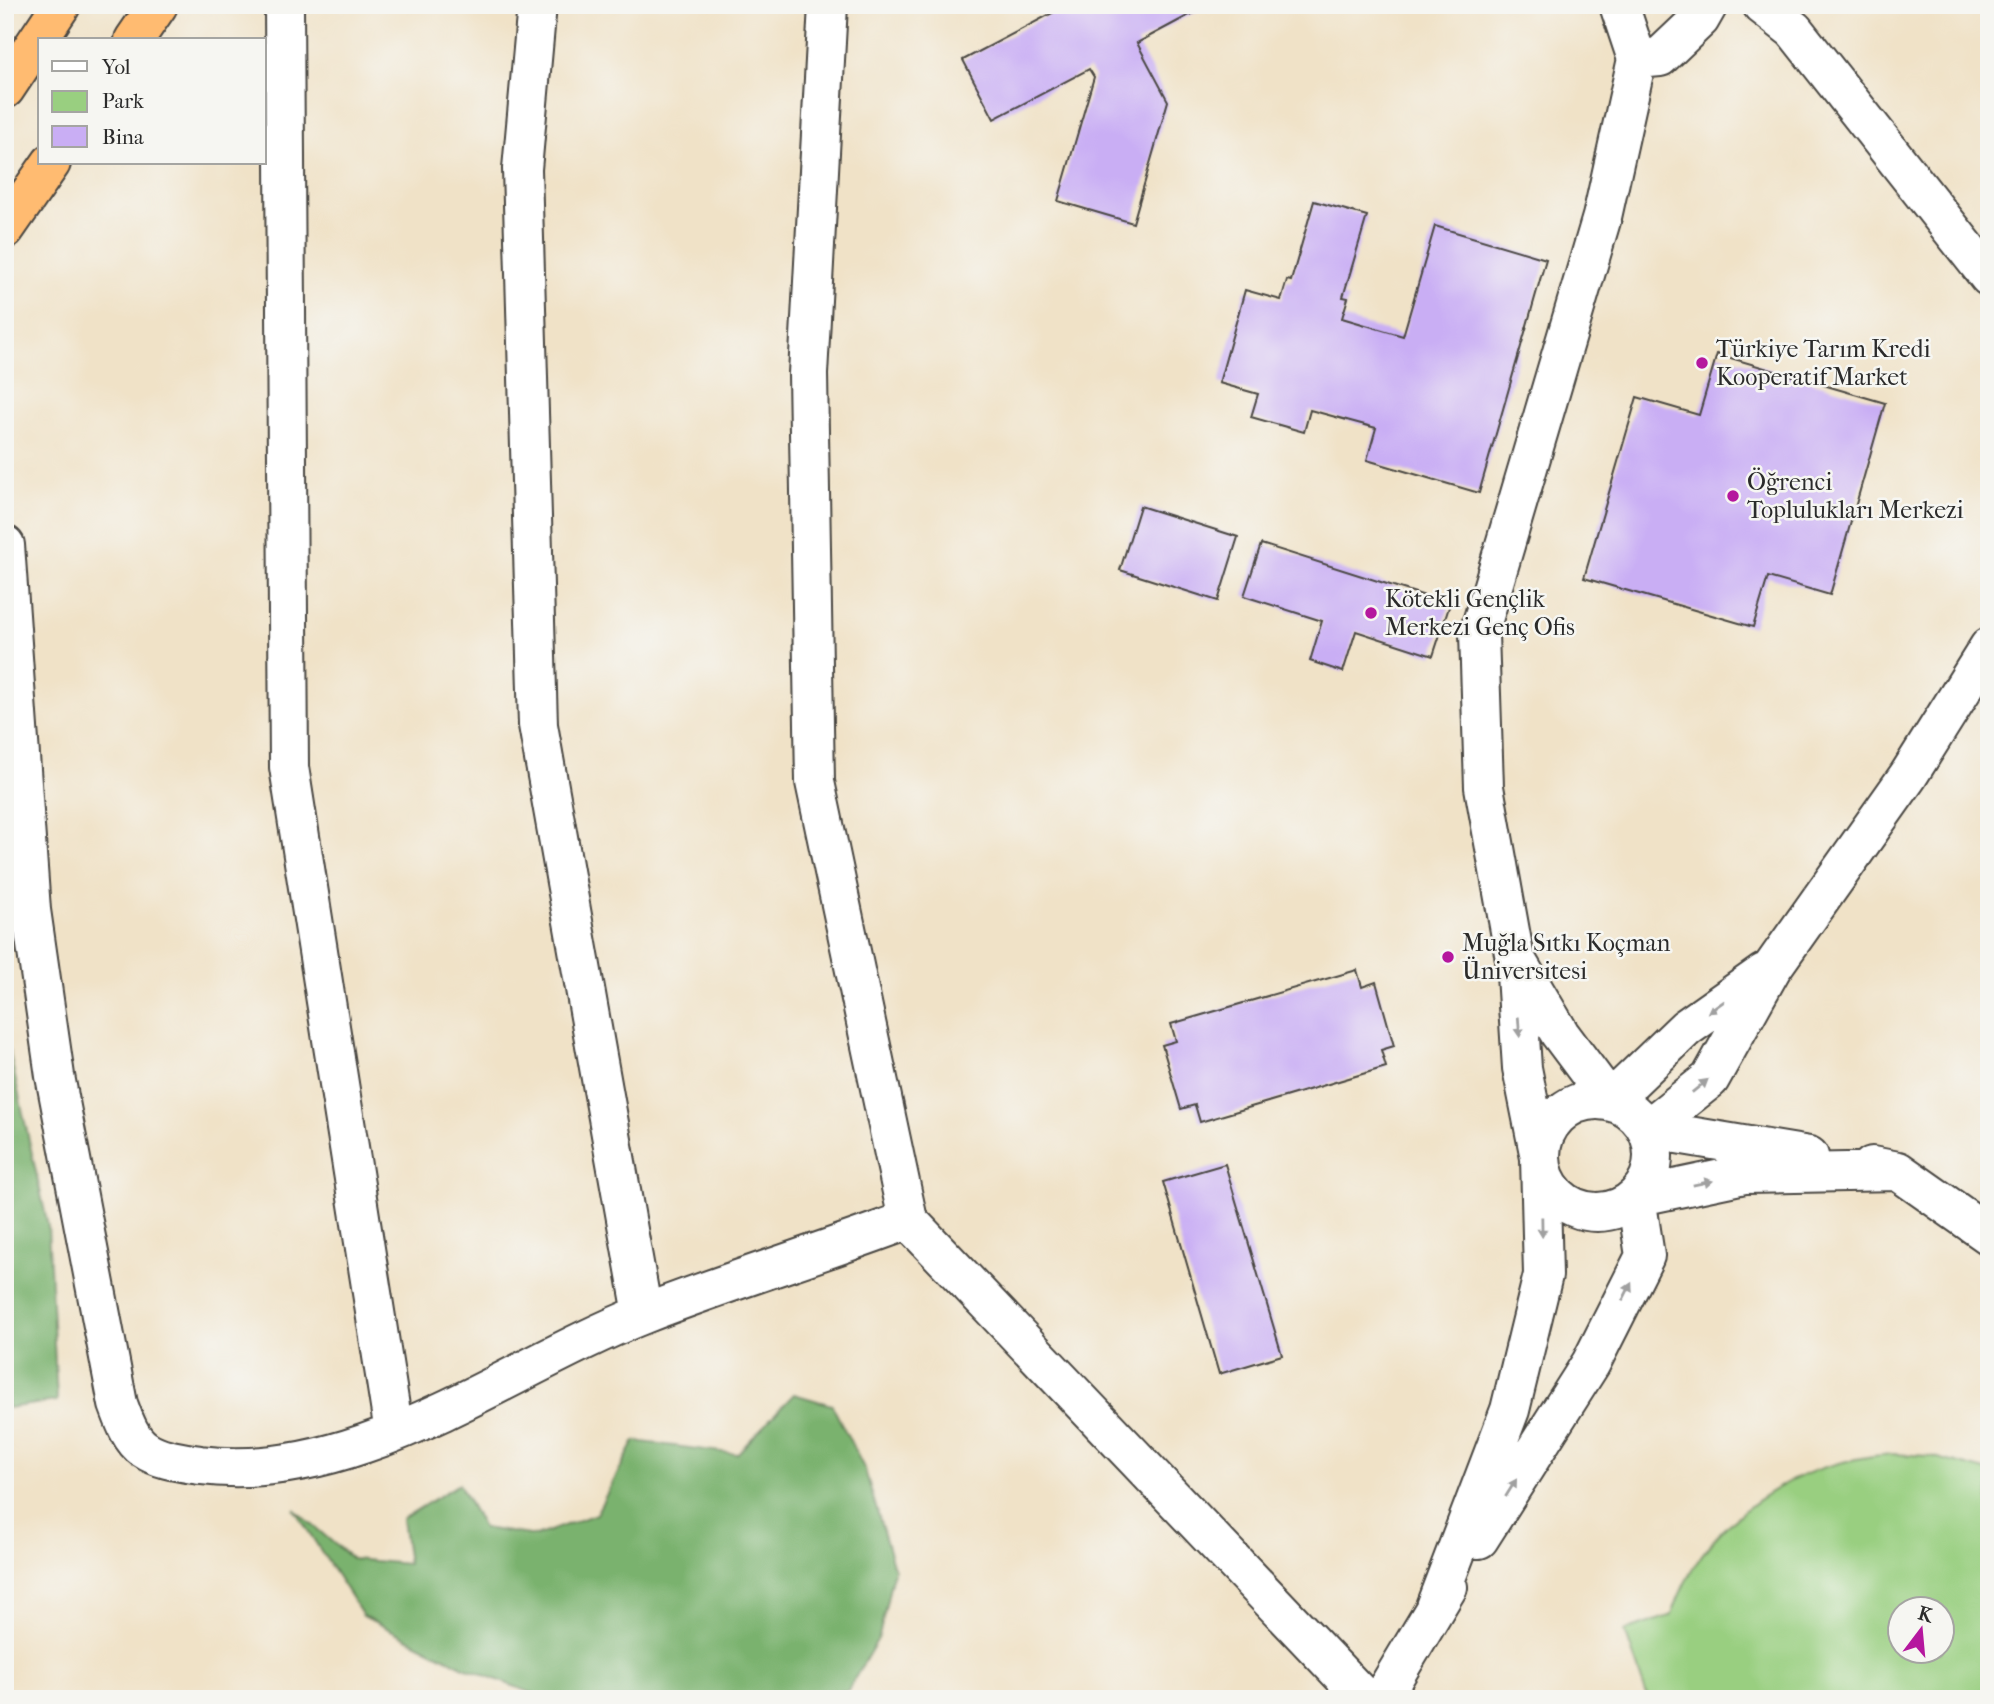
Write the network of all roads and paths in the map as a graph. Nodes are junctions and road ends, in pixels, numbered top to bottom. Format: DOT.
graph roads {
  1 [pos="61,5"];
  2 [pos="158,5"];
  3 [pos="284,5"];
  4 [pos="537,5"];
  5 [pos="828,5"];
  6 [pos="1619,5"];
  7 [pos="1709,5"];
  8 [pos="1762,5"];
  9 [pos="39,38"];
  10 [pos="135,38"];
  11 [pos="38,40"];
  12 [pos="1637,59"];
  13 [pos="5,89"];
  14 [pos="50,164"];
  15 [pos="5,229"];
  16 [pos="1989,277"];
  17 [pos="5,545"];
  18 [pos="1989,647"];
  19 [pos="1515,959"];
  20 [pos="1772,968"];
  21 [pos="1610,1101"];
  22 [pos="1647,1129"];
  23 [pos="1540,1158"];
  24 [pos="1898,1171"];
  25 [pos="1636,1197"];
  26 [pos="908,1220"];
  27 [pos="1989,1235"];
  28 [pos="643,1314"];
  29 [pos="394,1432"];
  30 [pos="1435,1607"];
  31 [pos="1365,1699"];
  32 [pos="1381,1699"];
  1 -- 9 [label="highway"];
  2 -- 10 [label="highway"];
  3 -- 29 [label="street"];
  4 -- 28 [label="street"];
  5 -- 26 [label="street"];
  6 -- 12 [label="street"];
  7 -- 12 [label="street"];
  8 -- 16 [label="street"];
  11 -- 13 [label="highway"];
  12 -- 19 [label="street"];
  14 -- 15 [label="highway"];
  17 -- 29 [label="street"];
  18 -- 20 [label="street"];
  19 -- 21 [label="street"];
  19 -- 23 [label="street, one-way"];
  20 -- 21 [label="street, one-way"];
  22 -- 20 [label="street, one-way"];
  21 -- 22 [label="street"];
  21 -- 23 [label="street"];
  22 -- 24 [label="street"];
  22 -- 25 [label="street"];
  23 -- 25 [label="street"];
  23 -- 30 [label="street, one-way"];
  25 -- 24 [label="street, one-way"];
  24 -- 27 [label="street"];
  30 -- 25 [label="street, one-way"];
  26 -- 28 [label="street"];
  26 -- 31 [label="street"];
  28 -- 29 [label="street"];
  30 -- 32 [label="street"];
}
